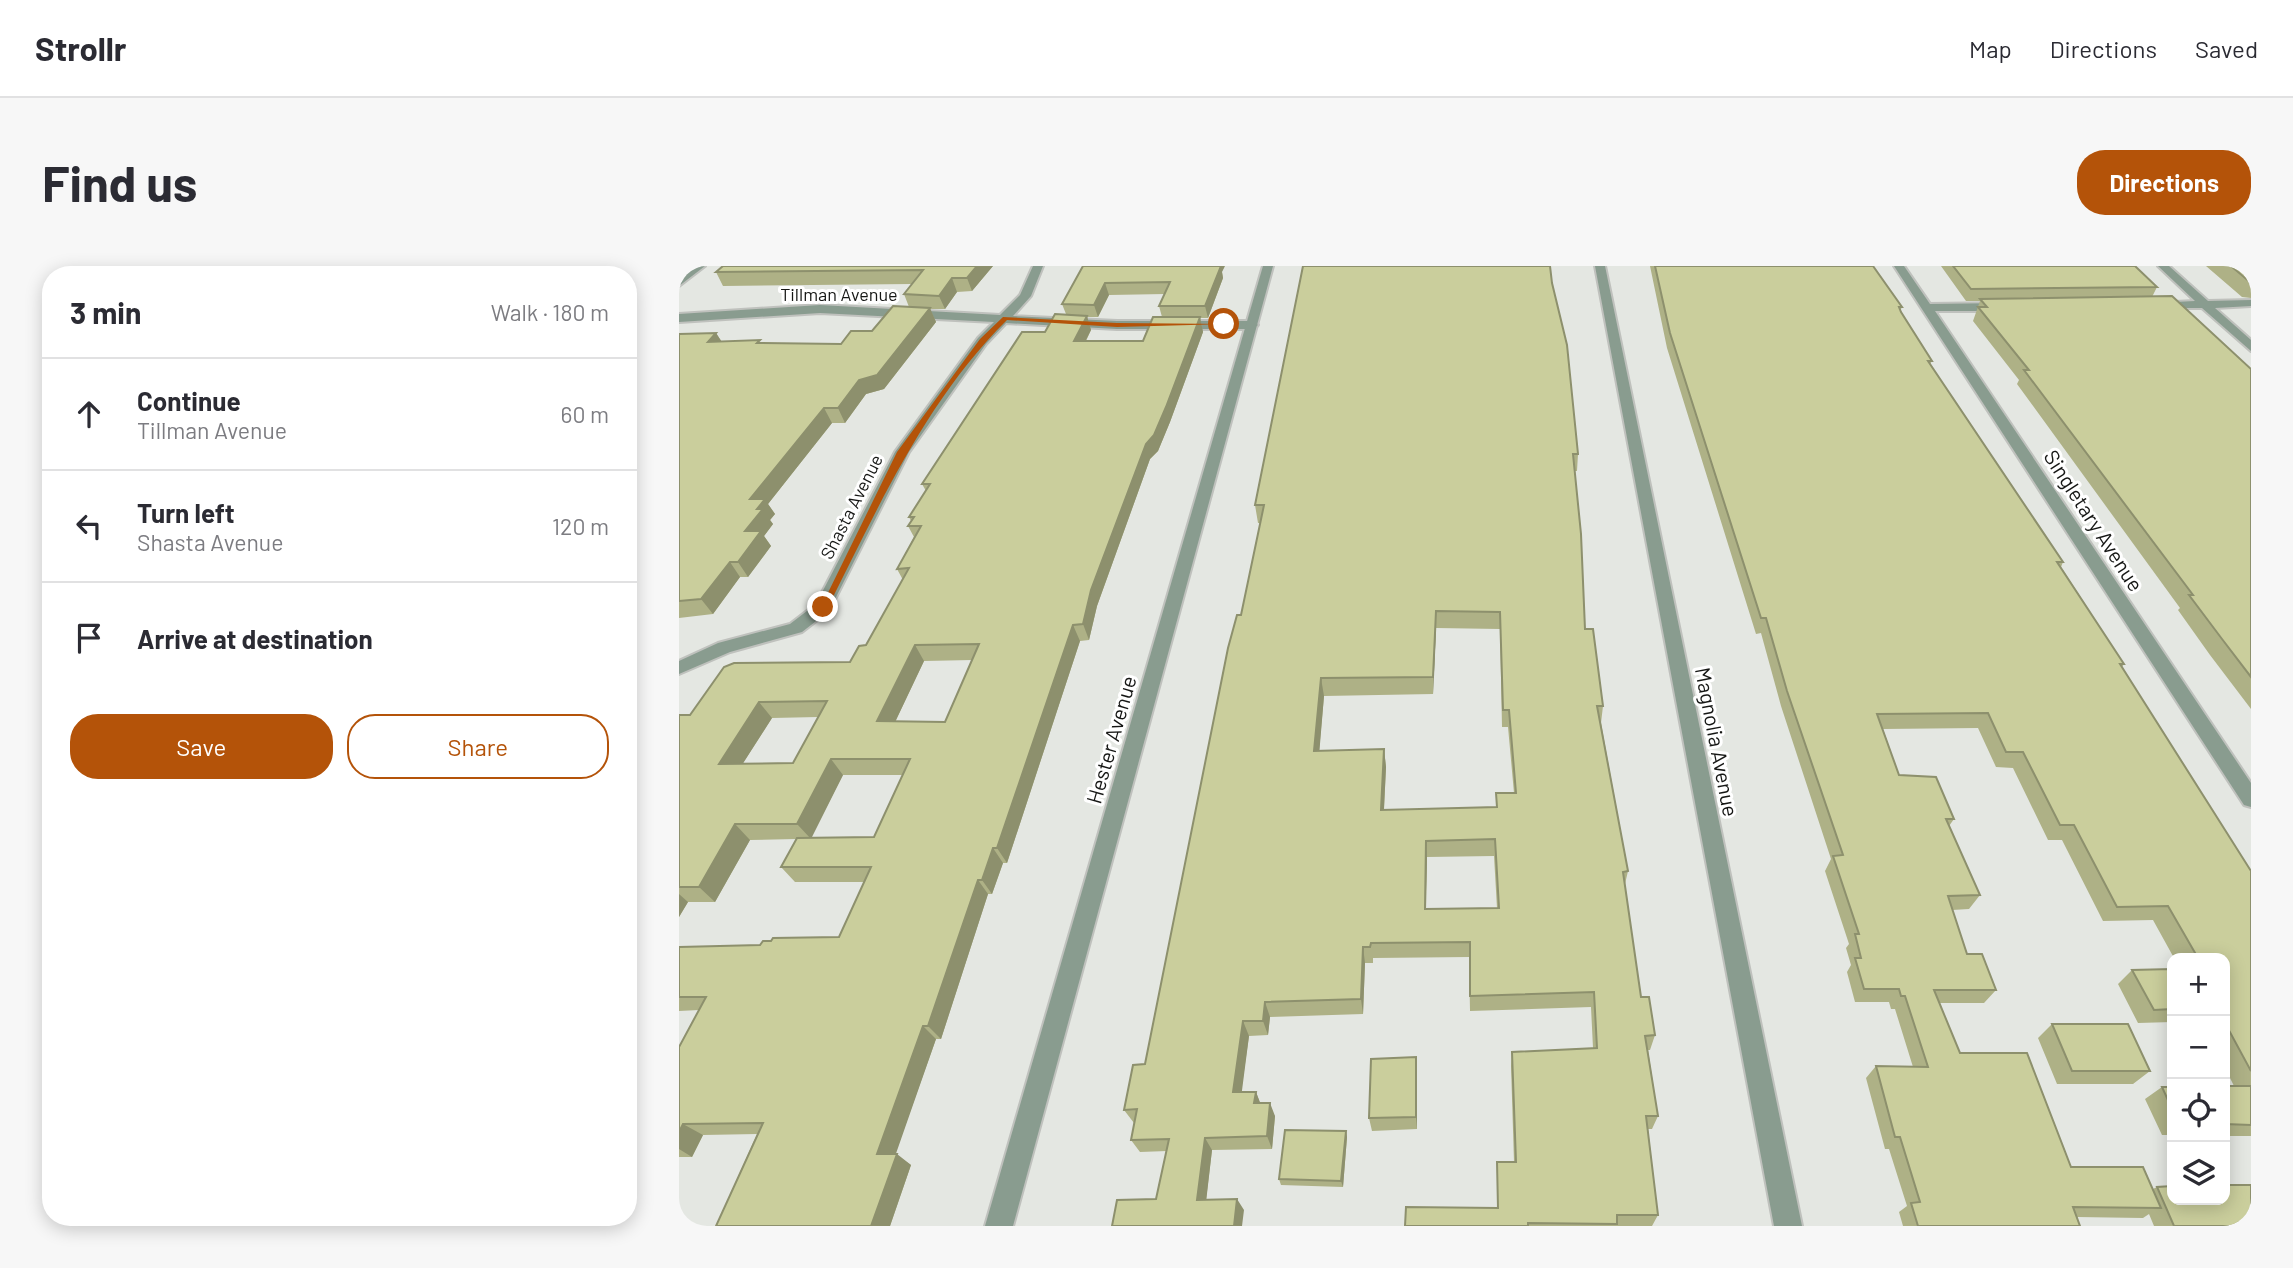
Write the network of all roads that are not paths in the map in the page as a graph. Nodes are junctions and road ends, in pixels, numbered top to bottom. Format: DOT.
graph roads {
  1 [pos="700,266"];
  2 [pos="1038,266"];
  3 [pos="1268,266"];
  4 [pos="1599,266"];
  5 [pos="1899,266"];
  6 [pos="2164,266"];
  7 [pos="679,284"];
  8 [pos="2251,303"];
  9 [pos="2205,304"];
  10 [pos="2138,306"];
  11 [pos="2012,307"];
  12 [pos="1927,308"];
  13 [pos="679,318"];
  14 [pos="1005,318"];
  15 [pos="1252,325"];
  16 [pos="2251,347"];
  17 [pos="679,668"];
  18 [pos="2251,799"];
  19 [pos="999,1226"];
  20 [pos="1788,1226"];
  1 -- 7 [label="street"];
  2 -- 14 [label="street, Shasta Avenue"];
  3 -- 15 [label="street, Hester Avenue"];
  4 -- 20 [label="street, Magnolia Avenue"];
  5 -- 12 [label="street, Singletary Avenue"];
  6 -- 9 [label="street"];
  8 -- 9 [label="street"];
  9 -- 10 [label="street"];
  9 -- 16 [label="street"];
  11 -- 12 [label="street"];
  12 -- 18 [label="street, Singletary Avenue"];
  13 -- 14 [label="street, Tillman Avenue"];
  14 -- 15 [label="street, Tillman Avenue"];
  14 -- 17 [label="street, Shasta Avenue"];
  15 -- 19 [label="street, Hester Avenue"];
}
